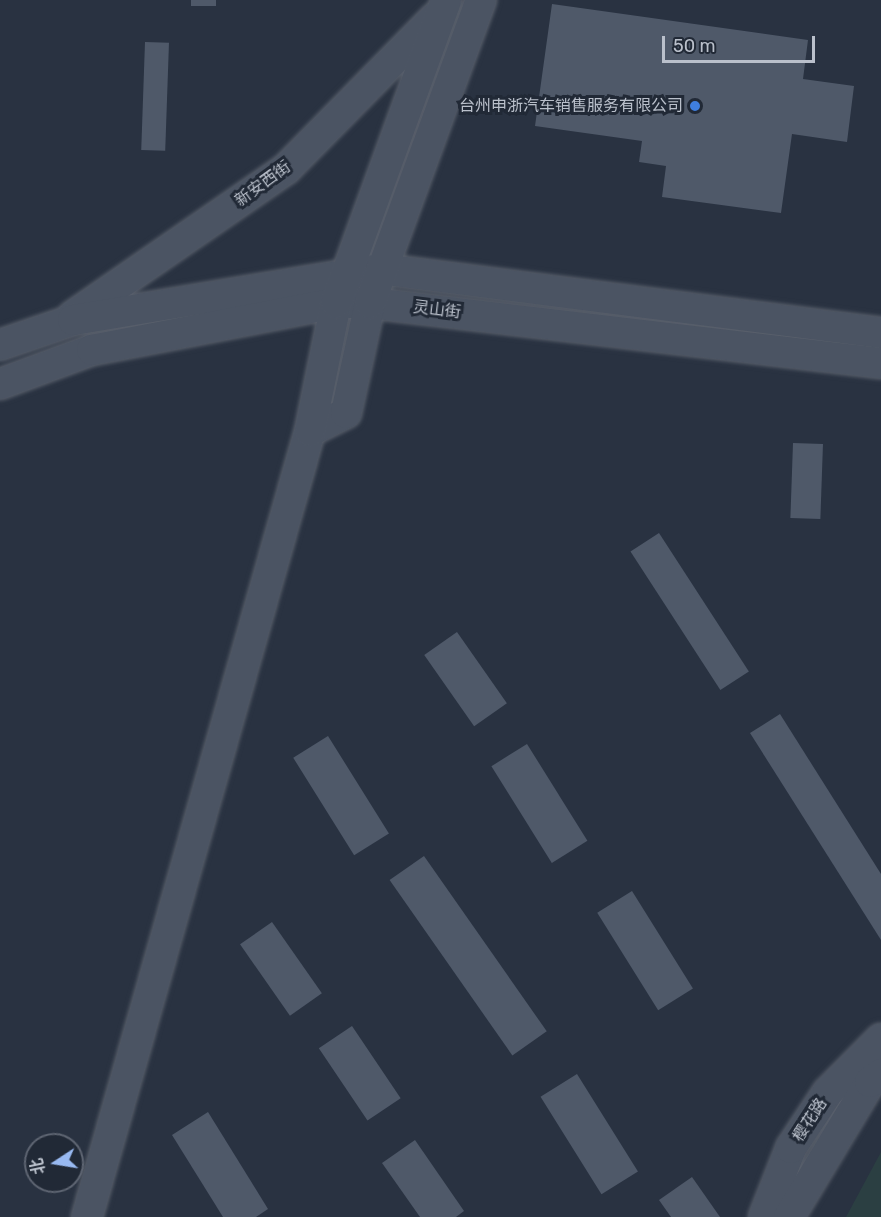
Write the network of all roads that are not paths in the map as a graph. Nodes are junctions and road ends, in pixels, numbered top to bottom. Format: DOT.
graph roads {
  1 [pos="481,0"];
  2 [pos="444,6"];
  3 [pos="381,269"];
  4 [pos="348,272"];
  5 [pos="336,303"];
  6 [pos="370,303"];
  7 [pos="59,325"];
  8 [pos="881,333"];
  9 [pos="0,345"];
  10 [pos="881,363"];
  11 [pos="0,384"];
  12 [pos="310,431"];
  13 [pos="881,1039"];
  14 [pos="881,1074"];
  15 [pos="87,1217"];
  16 [pos="764,1217"];
  17 [pos="789,1217"];
  1 -- 3 [label="main road"];
  2 -- 4 [label="main road, 新安西街"];
  2 -- 7 [label="main road, 新安西街"];
  3 -- 4 [label="main road, 灵山街"];
  3 -- 6 [label="main road"];
  3 -- 8 [label="main road, 灵山街"];
  4 -- 5 [label="main road, 新安西街"];
  4 -- 7 [label="main road, 灵山街"];
  5 -- 6 [label="main road, 灵山街"];
  5 -- 11 [label="main road, 灵山街"];
  5 -- 12 [label="main road, 新安西街"];
  6 -- 10 [label="main road, 灵山街"];
  6 -- 12 [label="main road"];
  7 -- 9 [label="main road, 灵山街"];
  12 -- 15 [label="main road, 新安西街"];
  13 -- 16 [label="main road, 樱花路"];
  14 -- 17 [label="main road"];
}
